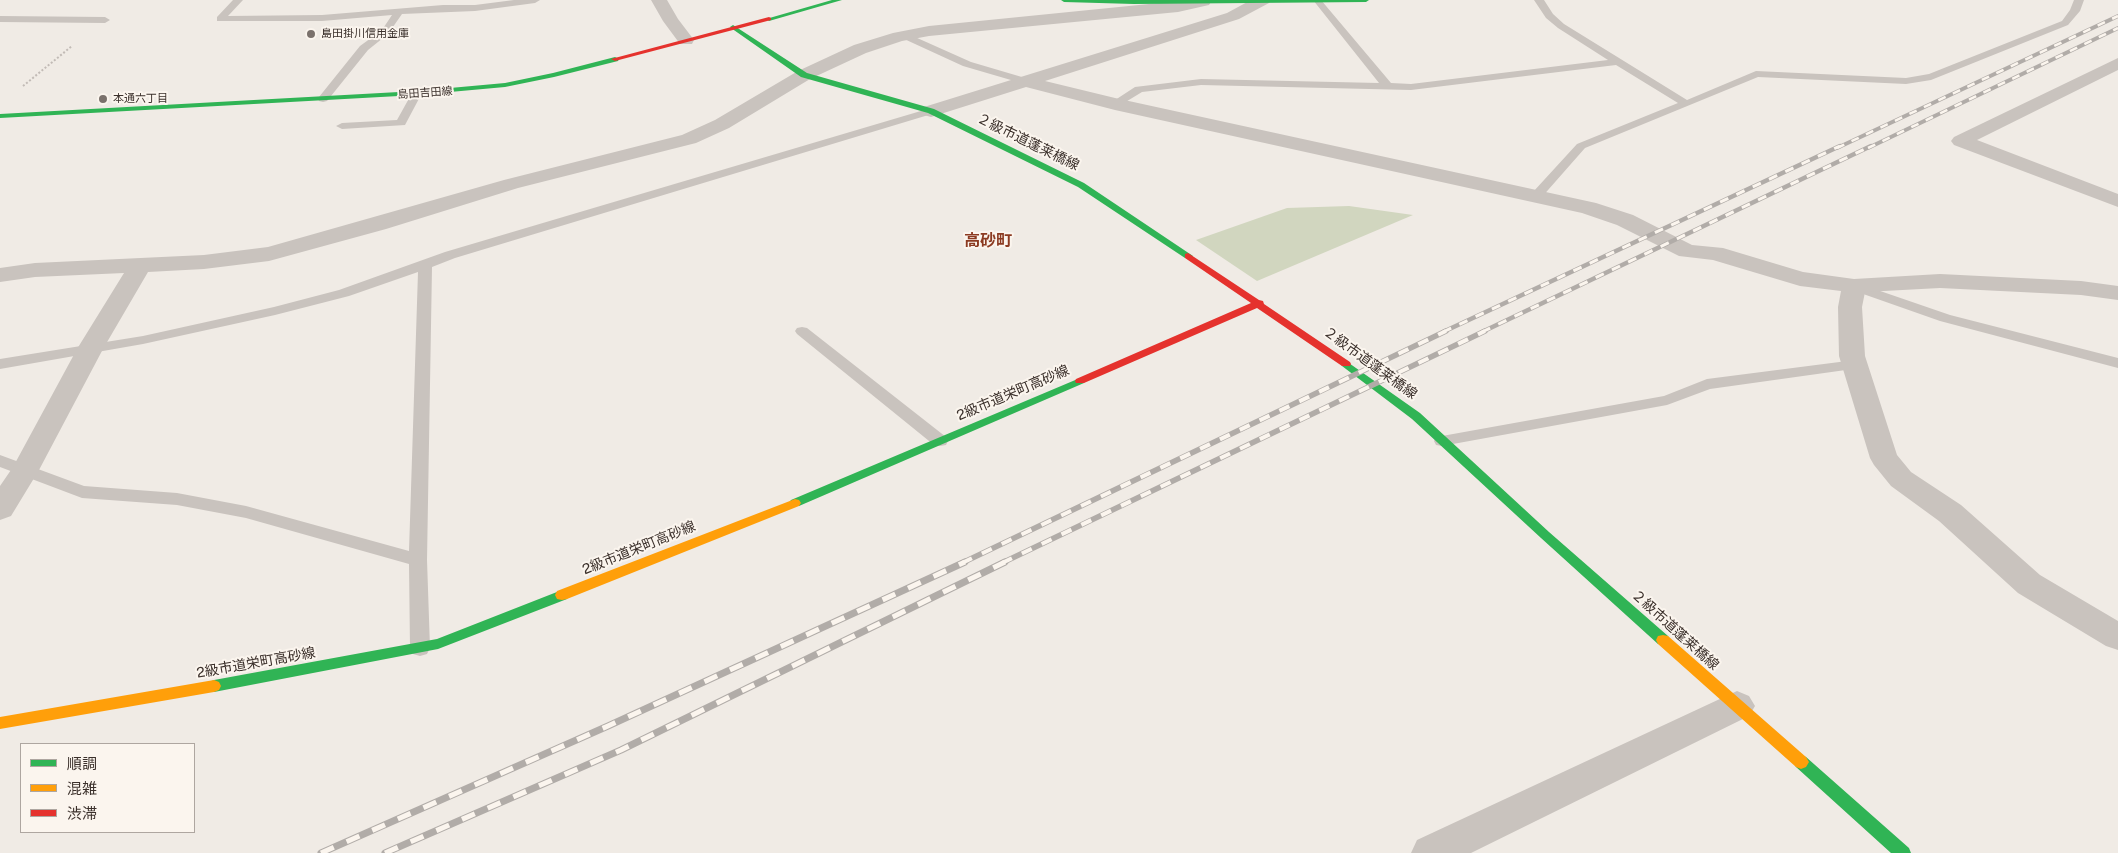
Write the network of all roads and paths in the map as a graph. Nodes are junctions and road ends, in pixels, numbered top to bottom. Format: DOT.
graph roads {
  1 [pos="238,0"];
  2 [pos="535,0"];
  3 [pos="659,0"];
  4 [pos="839,0"];
  5 [pos="1064,0"];
  6 [pos="1366,0"];
  7 [pos="1539,0"];
  8 [pos="2079,0"];
  9 [pos="1261,1"];
  10 [pos="1318,1"];
  11 [pos="1202,2"];
  12 [pos="399,12"];
  13 [pos="0,19"];
  14 [pos="105,20"];
  15 [pos="733,27"];
  16 [pos="906,36"];
  17 [pos="686,40"];
  18 [pos="1618,62"];
  19 [pos="2118,62"];
  20 [pos="804,75"];
  21 [pos="1028,82"];
  22 [pos="22,86"];
  23 [pos="1388,87"];
  24 [pos="417,93"];
  25 [pos="323,99"];
  26 [pos="1115,104"];
  27 [pos="1686,104"];
  28 [pos="931,111"];
  29 [pos="0,116"];
  30 [pos="342,126"];
  31 [pos="1537,195"];
  32 [pos="2118,201"];
  33 [pos="425,264"];
  34 [pos="140,265"];
  35 [pos="0,275"];
  36 [pos="1854,286"];
  37 [pos="2118,293"];
  38 [pos="1260,302"];
  39 [pos="802,330"];
  40 [pos="90,349"];
  41 [pos="2118,362"];
  42 [pos="0,364"];
  43 [pos="1854,365"];
  44 [pos="1442,440"];
  45 [pos="940,441"];
  46 [pos="0,461"];
  47 [pos="25,470"];
  48 [pos="0,509"];
  49 [pos="418,560"];
  50 [pos="2118,636"];
  51 [pos="420,648"];
  52 [pos="1737,706"];
  53 [pos="0,723"];
  54 [pos="1431,853"];
  55 [pos="1903,853"];
  1 -- 12 [label="lane"];
  2 -- 12 [label="lane"];
  3 -- 17 [label="street"];
  4 -- 15 [label="street, 島田吉田線"];
  5 -- 11 [label="street"];
  6 -- 10 [label="street"];
  7 -- 18 [label="lane"];
  8 -- 27 [label="lane"];
  9 -- 10 [label="street"];
  9 -- 11 [label="street"];
  9 -- 21 [label="street"];
  10 -- 23 [label="lane"];
  11 -- 16 [label="street"];
  12 -- 25 [label="lane"];
  13 -- 14 [label="lane"];
  14 -- 22 [label="path"];
  15 -- 17 [label="street, 島田吉田線"];
  15 -- 20 [label="street, ２級市道蓬莱橋線"];
  16 -- 20 [label="street"];
  16 -- 21 [label="lane"];
  17 -- 24 [label="street, 島田吉田線"];
  18 -- 23 [label="lane"];
  18 -- 27 [label="lane"];
  19 -- 32 [label="street"];
  20 -- 28 [label="street, ２級市道蓬莱橋線"];
  20 -- 34 [label="street"];
  21 -- 26 [label="street"];
  21 -- 28 [label="street"];
  23 -- 26 [label="lane"];
  24 -- 25 [label="street, 島田吉田線"];
  24 -- 30 [label="lane"];
  25 -- 29 [label="street, 島田吉田線"];
  26 -- 31 [label="street"];
  27 -- 31 [label="lane"];
  28 -- 33 [label="lane"];
  28 -- 38 [label="street, ２級市道蓬莱橋線"];
  31 -- 36 [label="street"];
  33 -- 40 [label="lane"];
  33 -- 49 [label="lane"];
  34 -- 35 [label="street"];
  34 -- 40 [label="street"];
  36 -- 37 [label="street"];
  36 -- 41 [label="lane"];
  36 -- 43 [label="street"];
  38 -- 44 [label="street, ２級市道蓬莱橋線"];
  38 -- 45 [label="street, 2級市道栄町高砂線"];
  39 -- 45 [label="lane"];
  40 -- 42 [label="lane"];
  40 -- 47 [label="street"];
  43 -- 44 [label="lane"];
  43 -- 50 [label="street"];
  44 -- 52 [label="street, ２級市道蓬莱橋線"];
  45 -- 51 [label="street, 2級市道栄町高砂線"];
  46 -- 47 [label="lane"];
  47 -- 48 [label="street"];
  47 -- 49 [label="lane"];
  49 -- 51 [label="lane"];
  51 -- 53 [label="street, 2級市道栄町高砂線"];
  52 -- 54 [label="street"];
  52 -- 55 [label="street, ２級市道蓬莱橋線"];
}
